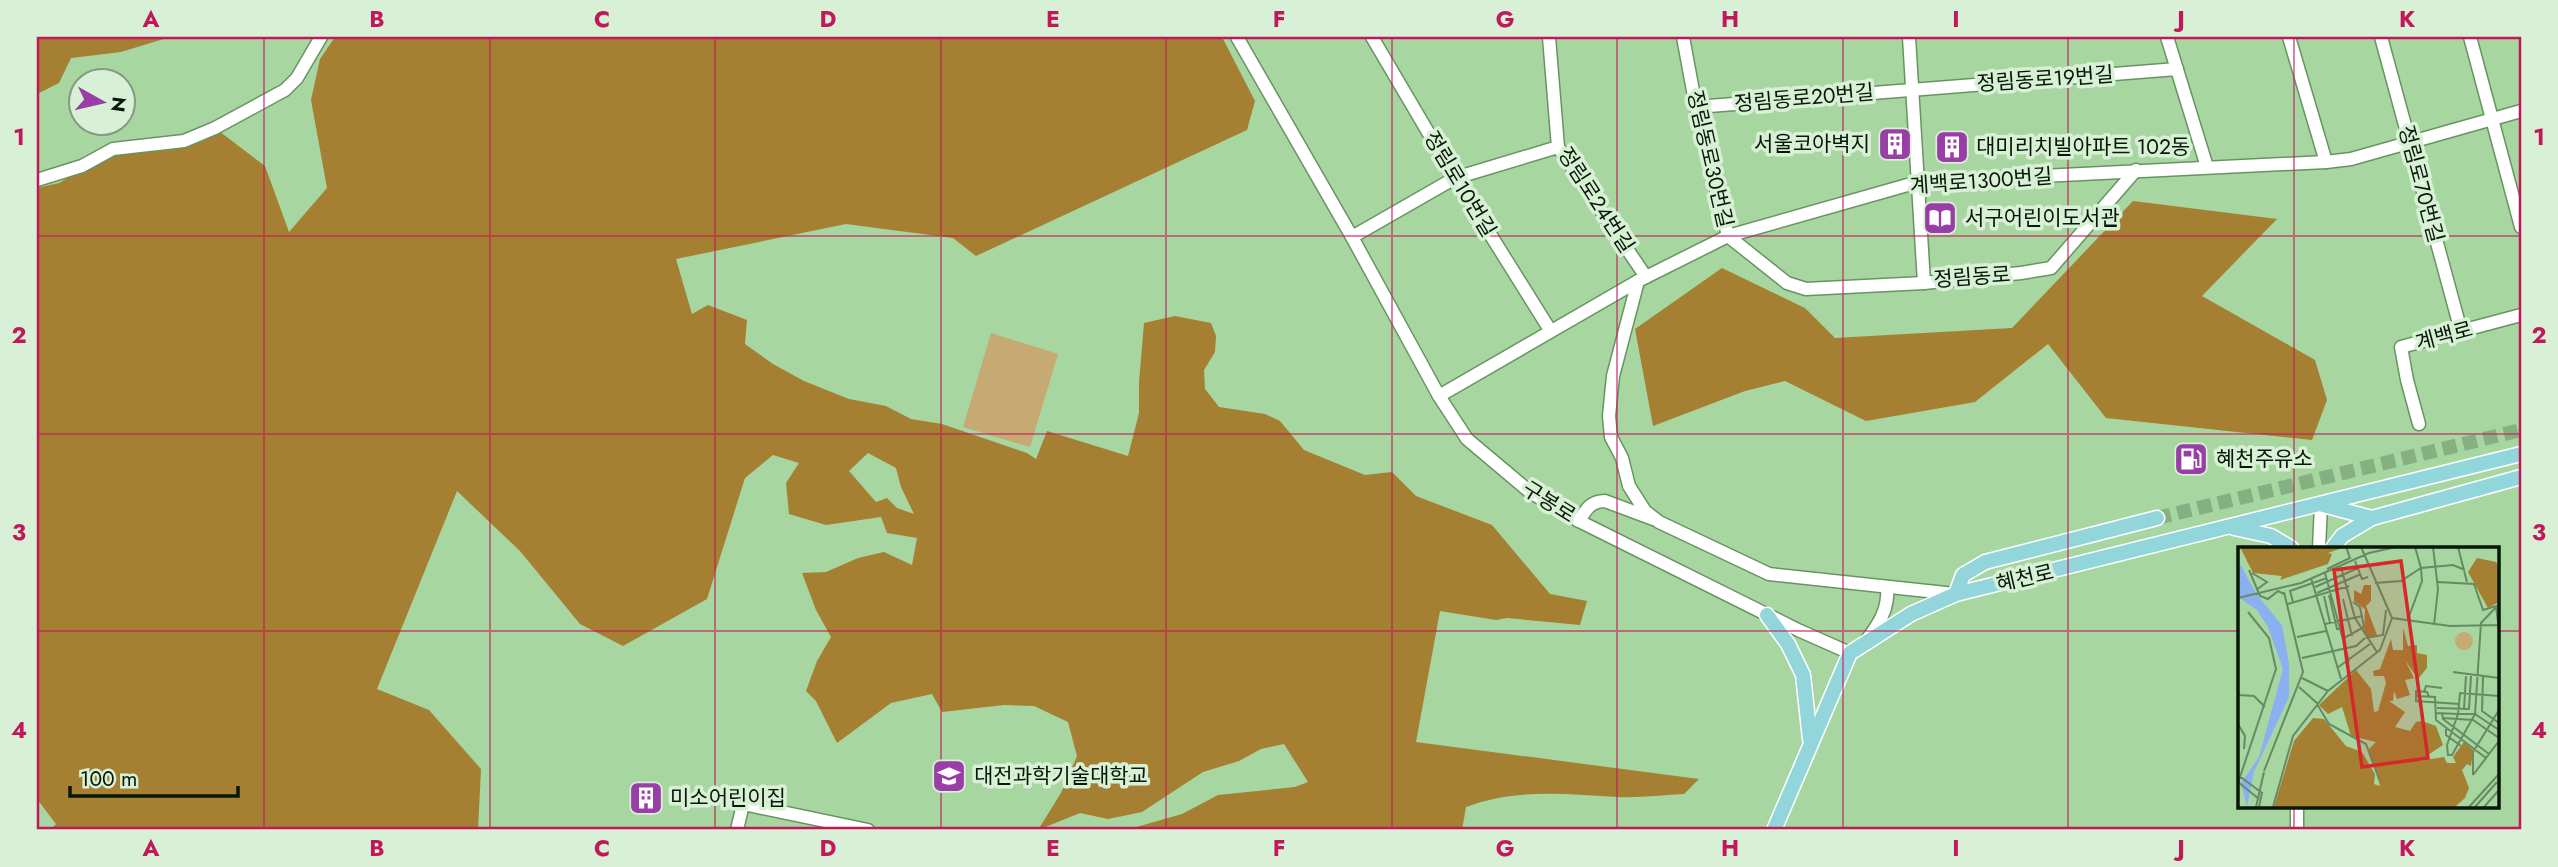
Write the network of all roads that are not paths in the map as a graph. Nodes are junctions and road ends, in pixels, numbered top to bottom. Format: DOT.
graph roads {
  1 [pos="321,37"];
  2 [pos="1237,37"];
  3 [pos="1372,37"];
  4 [pos="1549,37"];
  5 [pos="1683,37"];
  6 [pos="1909,37"];
  7 [pos="2167,37"];
  8 [pos="2289,37"];
  9 [pos="2381,37"];
  10 [pos="2470,37"];
  11 [pos="2177,69"];
  12 [pos="1912,89"];
  13 [pos="1696,107"];
  14 [pos="2521,111"];
  15 [pos="2492,119"];
  16 [pos="2410,142"];
  17 [pos="1558,147"];
  18 [pos="2326,162"];
  19 [pos="2207,167"];
  20 [pos="2136,170"];
  21 [pos="1455,178"];
  22 [pos="37,180"];
  23 [pos="1918,182"];
  24 [pos="2521,228"];
  25 [pos="1728,236"];
  26 [pos="1352,237"];
  27 [pos="1642,279"];
  28 [pos="1924,283"];
  29 [pos="2521,315"];
  30 [pos="1550,330"];
  31 [pos="2460,331"];
  32 [pos="1439,396"];
  33 [pos="2419,424"];
  34 [pos="2521,454"];
  35 [pos="2521,477"];
  36 [pos="2321,505"];
  37 [pos="2157,518"];
  38 [pos="2372,518"];
  39 [pos="1579,521"];
  40 [pos="1660,522"];
  41 [pos="2229,527"];
  42 [pos="2289,547"];
  43 [pos="2319,547"];
  44 [pos="2334,547"];
  45 [pos="1887,587"];
  46 [pos="1956,594"];
  47 [pos="1767,615"];
  48 [pos="1864,644"];
  49 [pos="1850,653"];
  50 [pos="1810,742"];
  51 [pos="2298,808"];
  52 [pos="806,816"];
  53 [pos="737,830"];
  54 [pos="803,830"];
  55 [pos="868,830"];
  56 [pos="1774,830"];
  57 [pos="2297,830"];
  1 -- 22 [label="street"];
  2 -- 26 [label="street, 구봉로"];
  3 -- 21 [label="street, 정림로10번길"];
  4 -- 17 [label="street, 정림로24번길"];
  5 -- 13 [label="street, 정림동로30번길"];
  6 -- 12 [label="street, 정림동로"];
  7 -- 11 [label="street"];
  8 -- 18 [label="street"];
  9 -- 16 [label="street, 정림로70번길"];
  10 -- 15 [label="street"];
  11 -- 12 [label="street, 정림동로19번길"];
  11 -- 19 [label="street"];
  12 -- 13 [label="street, 정림동로20번길"];
  12 -- 23 [label="street, 정림동로"];
  13 -- 25 [label="street, 정림동로30번길"];
  14 -- 15 [label="street, 계백로1300번길"];
  15 -- 16 [label="street, 계백로1300번길"];
  15 -- 24 [label="street"];
  16 -- 18 [label="street, 계백로1300번길"];
  16 -- 31 [label="street, 정림로70번길"];
  17 -- 21 [label="street"];
  17 -- 27 [label="street, 정림로24번길"];
  18 -- 19 [label="street, 계백로1300번길"];
  19 -- 20 [label="street, 계백로1300번길"];
  20 -- 23 [label="street, 계백로1300번길"];
  20 -- 28 [label="street, 정림동로"];
  21 -- 26 [label="street"];
  21 -- 30 [label="street, 정림로10번길"];
  23 -- 25 [label="street, 계백로1300번길"];
  23 -- 28 [label="street, 정림동로"];
  25 -- 27 [label="street, 계백로1300번길"];
  25 -- 28 [label="street, 정림동로30번길"];
  26 -- 32 [label="street, 구봉로"];
  27 -- 30 [label="street, 계백로1300번길"];
  27 -- 40 [label="street, 정림로24번길"];
  29 -- 31 [label="street, 계백로"];
  30 -- 32 [label="street, 계백로1300번길"];
  31 -- 33 [label="street, 계백로"];
  32 -- 39 [label="street, 구봉로"];
  34 -- 36 [label="main road, 혜천로"];
  35 -- 38 [label="main road"];
  36 -- 38 [label="main road"];
  36 -- 41 [label="main road, 혜천로"];
  36 -- 43 [label="street"];
  37 -- 46 [label="main road"];
  38 -- 44 [label="main road"];
  39 -- 40 [label="street"];
  39 -- 47 [label="street, 구봉로"];
  40 -- 45 [label="street, 정림로24번길"];
  41 -- 42 [label="main road"];
  41 -- 46 [label="main road, 혜천로"];
  45 -- 46 [label="street, 정림로24번길"];
  45 -- 48 [label="street"];
  46 -- 48 [label="main road, 혜천로"];
  47 -- 49 [label="street, 구봉로"];
  47 -- 50 [label="main road"];
  48 -- 49 [label="main road, 혜천로"];
  49 -- 50 [label="main road"];
  50 -- 56 [label="main road"];
  51 -- 57 [label="street"];
  52 -- 53 [label="street"];
  52 -- 54 [label="street"];
  52 -- 55 [label="street"];
}
